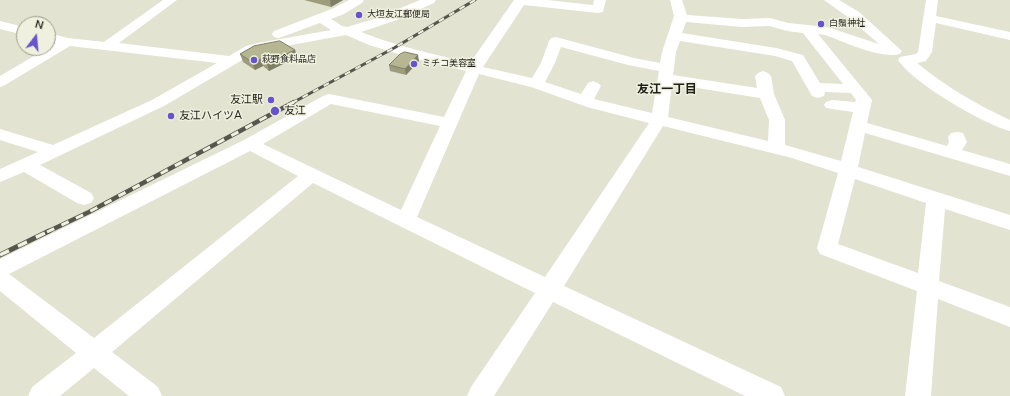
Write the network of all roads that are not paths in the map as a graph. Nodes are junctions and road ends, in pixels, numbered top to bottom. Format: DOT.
graph roads {
  1 [pos="358,0"];
  2 [pos="430,0"];
  3 [pos="600,0"];
  4 [pos="676,0"];
  5 [pos="830,0"];
  6 [pos="932,0"];
  7 [pos="514,1"];
  8 [pos="162,2"];
  9 [pos="321,18"];
  10 [pos="680,18"];
  11 [pos="929,18"];
  12 [pos="0,25"];
  13 [pos="16,29"];
  14 [pos="807,29"];
  15 [pos="348,31"];
  16 [pos="674,36"];
  17 [pos="1010,36"];
  18 [pos="56,39"];
  19 [pos="68,42"];
  20 [pos="268,44"];
  21 [pos="107,46"];
  22 [pos="900,55"];
  23 [pos="230,60"];
  24 [pos="474,69"];
  25 [pos="666,73"];
  26 [pos="763,76"];
  27 [pos="0,82"];
  28 [pos="536,84"];
  29 [pos="592,86"];
  30 [pos="855,89"];
  31 [pos="766,94"];
  32 [pos="585,101"];
  33 [pos="832,105"];
  34 [pos="862,108"];
  35 [pos="659,120"];
  36 [pos="450,123"];
  37 [pos="858,126"];
  38 [pos="1010,126"];
  39 [pos="0,134"];
  40 [pos="250,144"];
  41 [pos="776,148"];
  42 [pos="52,152"];
  43 [pos="24,164"];
  44 [pos="848,170"];
  45 [pos="1010,170"];
  46 [pos="311,174"];
  47 [pos="0,176"];
  48 [pos="84,198"];
  49 [pos="936,199"];
  50 [pos="404,219"];
  51 [pos="1010,223"];
  52 [pos="0,269"];
  53 [pos="0,279"];
  54 [pos="928,286"];
  55 [pos="550,288"];
  56 [pos="1010,317"];
  57 [pos="94,353"];
  58 [pos="41,396"];
  59 [pos="149,396"];
  60 [pos="480,396"];
  61 [pos="772,396"];
  62 [pos="918,396"];
  1 -- 9 [label="street"];
  2 -- 15 [label="street"];
  3 -- 7 [label="street"];
  4 -- 10 [label="street"];
  5 -- 22 [label="street"];
  6 -- 11 [label="street"];
  7 -- 24 [label="street"];
  8 -- 21 [label="street"];
  9 -- 15 [label="street"];
  9 -- 20 [label="street"];
  10 -- 14 [label="street"];
  10 -- 16 [label="street"];
  11 -- 17 [label="street"];
  11 -- 22 [label="street"];
  12 -- 13 [label="street"];
  14 -- 22 [label="street"];
  14 -- 30 [label="street"];
  15 -- 20 [label="street"];
  15 -- 24 [label="street"];
  16 -- 25 [label="street"];
  16 -- 30 [label="street"];
  18 -- 19 [label="street"];
  19 -- 21 [label="street"];
  19 -- 27 [label="street"];
  20 -- 23 [label="street"];
  21 -- 23 [label="street"];
  22 -- 38 [label="street"];
  23 -- 42 [label="street"];
  24 -- 28 [label="street"];
  24 -- 36 [label="street"];
  25 -- 28 [label="street"];
  25 -- 31 [label="street"];
  25 -- 35 [label="street"];
  26 -- 31 [label="street"];
  28 -- 32 [label="street"];
  29 -- 32 [label="street"];
  30 -- 34 [label="street"];
  31 -- 41 [label="street"];
  32 -- 35 [label="street"];
  33 -- 34 [label="street"];
  34 -- 37 [label="street"];
  35 -- 41 [label="street"];
  35 -- 55 [label="street"];
  36 -- 40 [label="street"];
  36 -- 50 [label="street"];
  37 -- 44 [label="street"];
  37 -- 45 [label="street"];
  39 -- 42 [label="street"];
  40 -- 46 [label="street"];
  40 -- 52 [label="street"];
  41 -- 44 [label="street"];
  42 -- 43 [label="street"];
  43 -- 47 [label="street"];
  43 -- 48 [label="street"];
  44 -- 49 [label="street"];
  44 -- 54 [label="street"];
  46 -- 50 [label="street"];
  46 -- 57 [label="street"];
  49 -- 51 [label="street"];
  49 -- 54 [label="street"];
  50 -- 55 [label="street"];
  53 -- 57 [label="street"];
  54 -- 56 [label="street"];
  54 -- 62 [label="street"];
  55 -- 60 [label="street"];
  55 -- 61 [label="street"];
  57 -- 58 [label="street"];
  57 -- 59 [label="street"];
}
